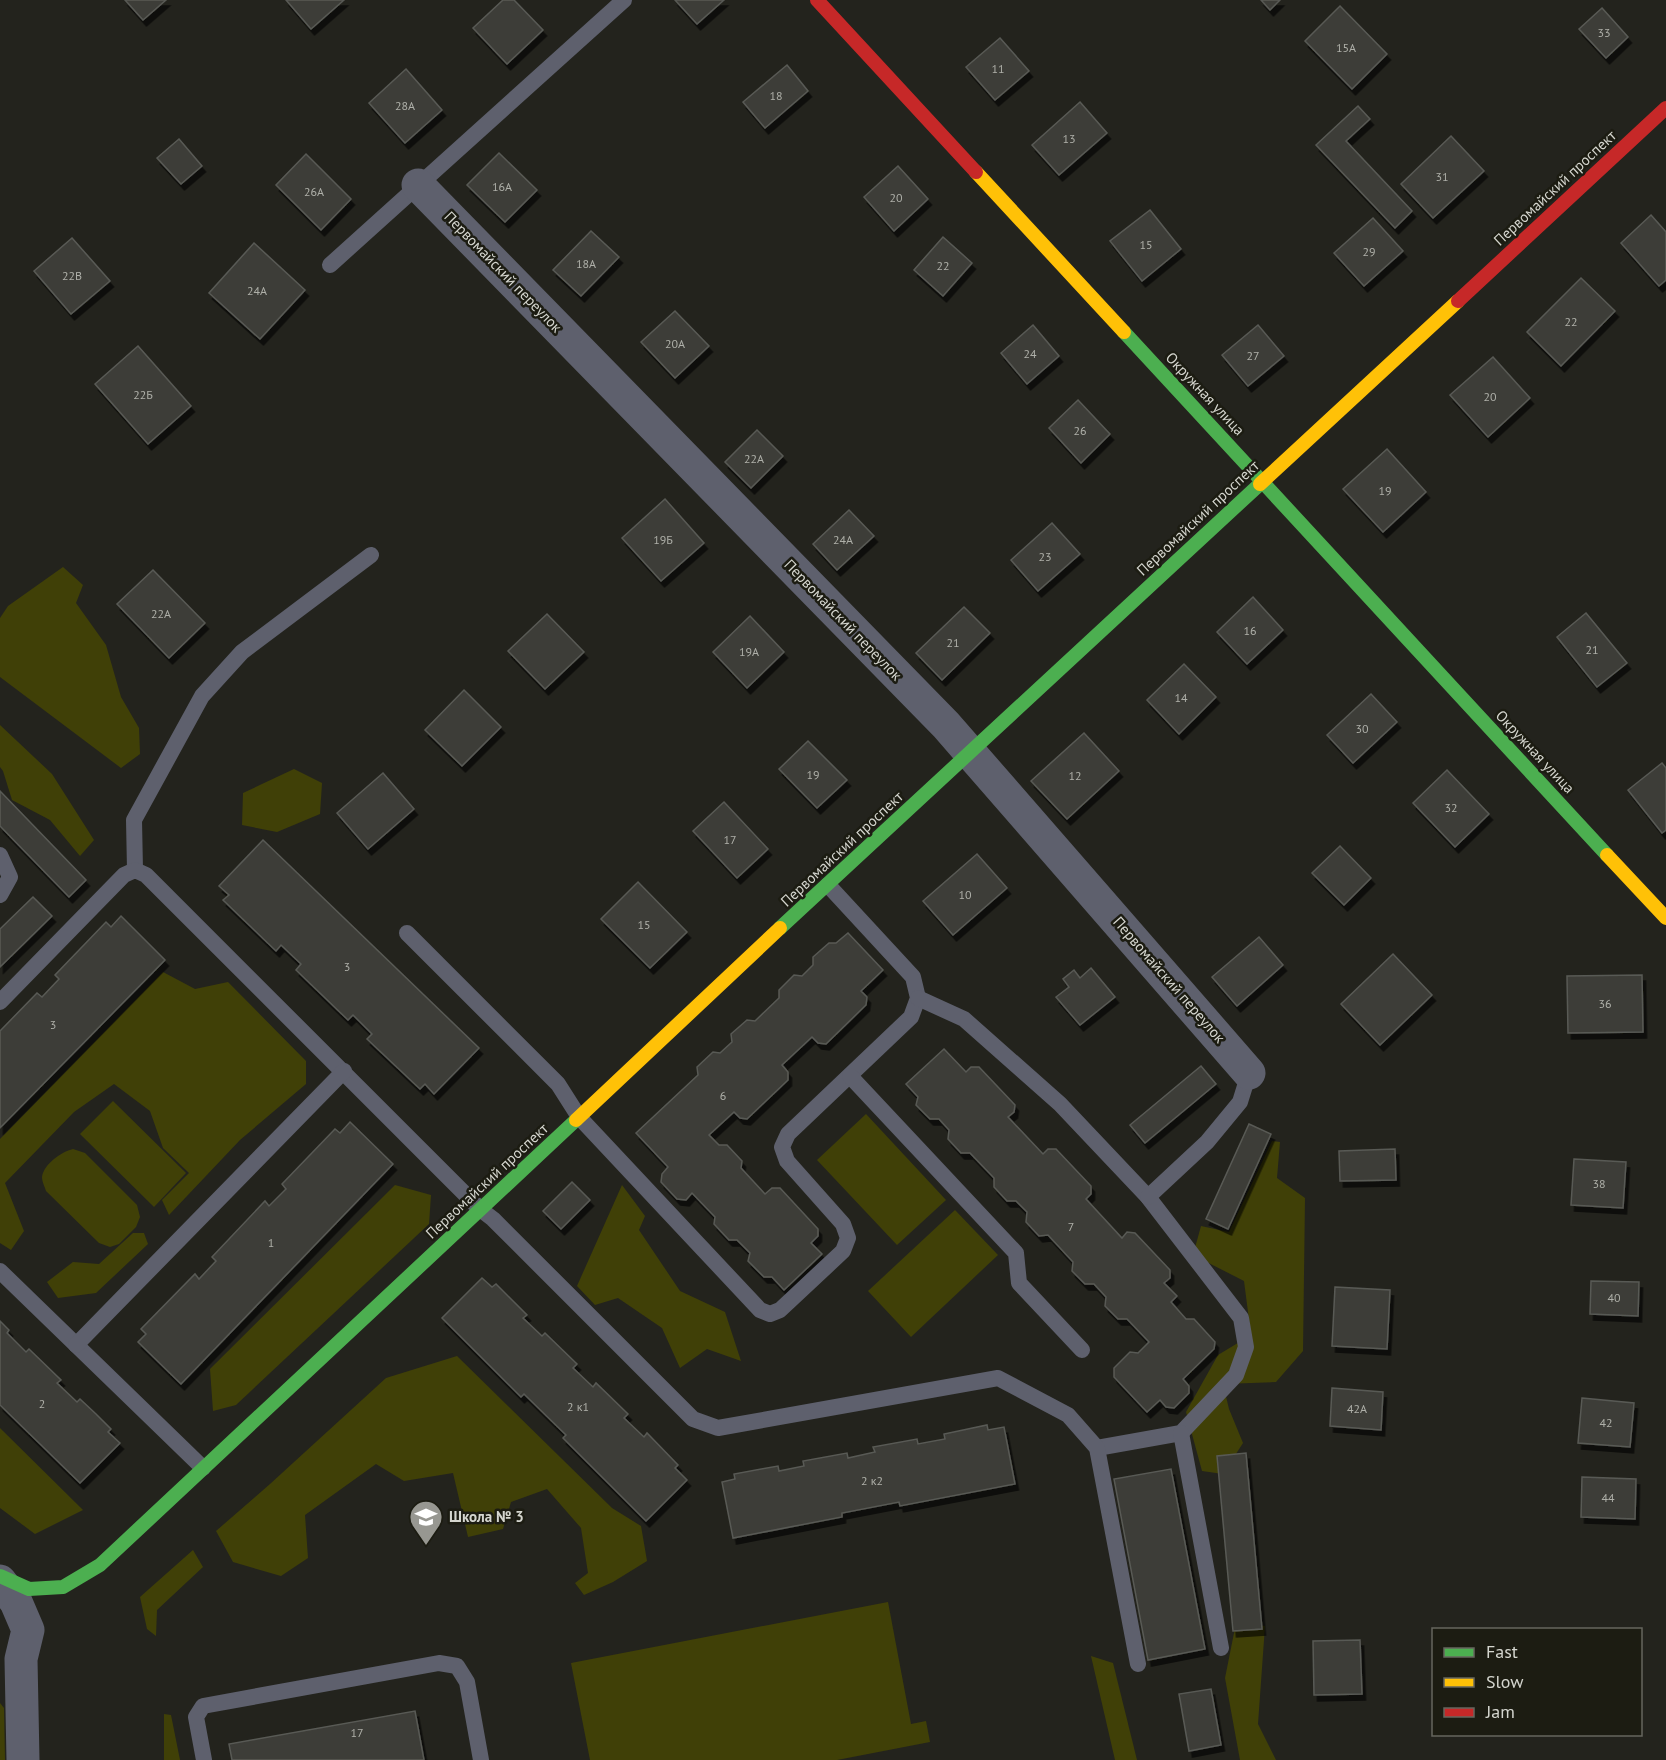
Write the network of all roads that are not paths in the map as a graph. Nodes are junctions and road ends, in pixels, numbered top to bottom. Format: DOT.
graph roads {
  1 [pos="624,0"];
  2 [pos="817,0"];
  3 [pos="1666,108"];
  4 [pos="418,185"];
  5 [pos="330,265"];
  6 [pos="1262,481"];
  7 [pos="371,555"];
  8 [pos="971,752"];
  9 [pos="0,855"];
  10 [pos="135,870"];
  11 [pos="828,885"];
  12 [pos="0,895"];
  13 [pos="1666,918"];
  14 [pos="407,933"];
  15 [pos="918,998"];
  16 [pos="0,1002"];
  17 [pos="344,1071"];
  18 [pos="1249,1073"];
  19 [pos="850,1076"];
  20 [pos="579,1117"];
  21 [pos="1148,1197"];
  22 [pos="480,1209"];
  23 [pos="0,1271"];
  24 [pos="76,1345"];
  25 [pos="1082,1350"];
  26 [pos="1181,1433"];
  27 [pos="1097,1448"];
  28 [pos="202,1468"];
  29 [pos="0,1576"];
  30 [pos="14,1585"];
  31 [pos="63,1587"];
  32 [pos="28,1630"];
  33 [pos="1221,1648"];
  34 [pos="1138,1664"];
  35 [pos="0,1665"];
  36 [pos="11,1700"];
  37 [pos="23,1760"];
  38 [pos="204,1760"];
  39 [pos="482,1760"];
  1 -- 4 [label="lane"];
  2 -- 6 [label="street, Окружная улица"];
  3 -- 6 [label="street, Первомайский проспект"];
  4 -- 5 [label="lane"];
  4 -- 8 [label="street, Первомайский переулок"];
  6 -- 8 [label="street, Первомайский проспект"];
  6 -- 13 [label="street, Окружная улица"];
  7 -- 10 [label="lane"];
  8 -- 11 [label="street, Первомайский проспект"];
  8 -- 18 [label="street, Первомайский переулок"];
  9 -- 12 [label="lane"];
  10 -- 16 [label="lane"];
  10 -- 17 [label="lane"];
  11 -- 15 [label="lane"];
  11 -- 20 [label="street, Первомайский проспект"];
  14 -- 20 [label="lane"];
  15 -- 19 [label="lane"];
  15 -- 21 [label="lane"];
  17 -- 22 [label="lane"];
  17 -- 24 [label="lane"];
  18 -- 21 [label="lane"];
  19 -- 20 [label="lane"];
  19 -- 25 [label="lane"];
  20 -- 22 [label="street, Первомайский проспект"];
  21 -- 26 [label="lane"];
  22 -- 27 [label="lane"];
  22 -- 28 [label="street, Первомайский проспект"];
  23 -- 24 [label="lane"];
  24 -- 28 [label="lane"];
  26 -- 27 [label="lane"];
  26 -- 33 [label="lane"];
  27 -- 34 [label="lane"];
  28 -- 31 [label="street, Первомайский проспект"];
  29 -- 30 [label="street"];
  30 -- 31 [label="street, Первомайский проспект"];
  30 -- 32 [label="street"];
  31 -- 32 [label="street"];
  32 -- 35 [label="street"];
  32 -- 36 [label="street"];
  36 -- 37 [label="street"];
  38 -- 39 [label="lane"];
}
